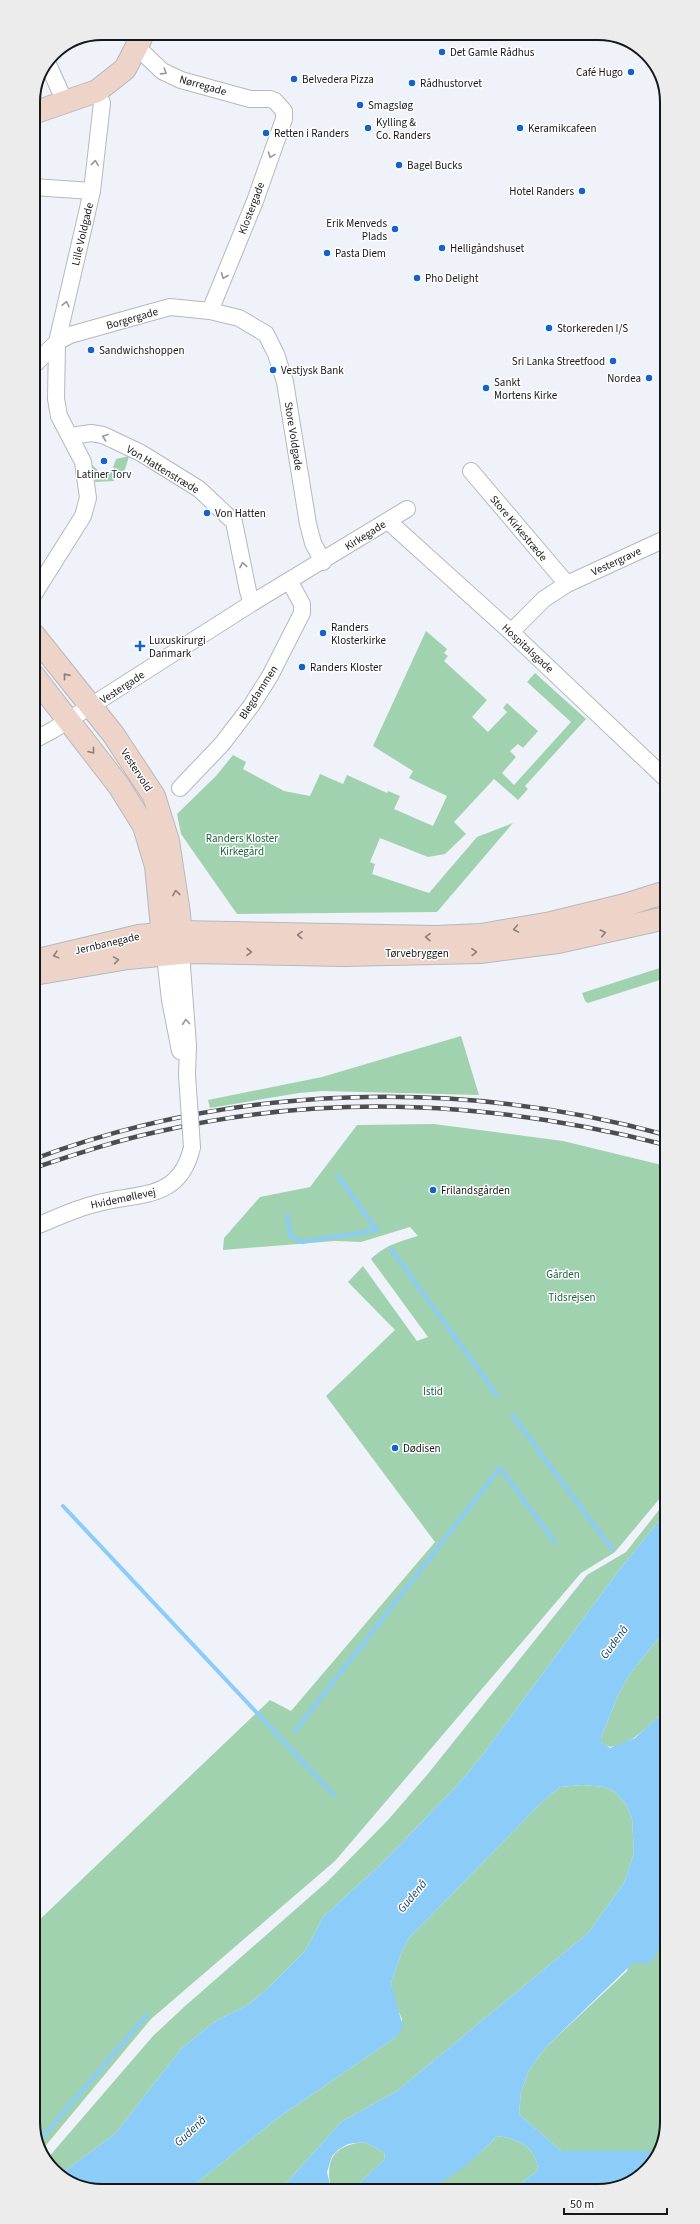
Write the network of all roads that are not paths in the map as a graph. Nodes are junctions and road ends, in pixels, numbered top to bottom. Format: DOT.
graph roads {
  1 [pos="138,42"];
  2 [pos="50,68"];
  3 [pos="95,86"];
  4 [pos="65,102"];
  5 [pos="280,105"];
  6 [pos="40,111"];
  7 [pos="40,187"];
  8 [pos="92,191"];
  9 [pos="210,311"];
  10 [pos="57,342"];
  11 [pos="40,359"];
  12 [pos="71,436"];
  13 [pos="471,471"];
  14 [pos="407,509"];
  15 [pos="388,521"];
  16 [pos="660,541"];
  17 [pos="323,562"];
  18 [pos="290,582"];
  19 [pos="40,584"];
  20 [pos="567,584"];
  21 [pos="252,603"];
  22 [pos="511,632"];
  23 [pos="40,642"];
  24 [pos="40,684"];
  25 [pos="91,706"];
  26 [pos="68,721"];
  27 [pos="40,737"];
  28 [pos="660,772"];
  29 [pos="180,788"];
  30 [pos="660,894"];
  31 [pos="660,919"];
  32 [pos="172,932"];
  33 [pos="173,954"];
  34 [pos="40,960"];
  35 [pos="40,974"];
  36 [pos="40,1225"];
  1 -- 3 [label="main road"];
  1 -- 5 [label="street, Nørregade, one-way"];
  2 -- 4 [label="street"];
  3 -- 4 [label="main road"];
  8 -- 3 [label="street, Lille Voldgade, one-way"];
  4 -- 6 [label="main road"];
  5 -- 9 [label="street, Klostergade, one-way"];
  7 -- 8 [label="street"];
  10 -- 8 [label="street, Lille Voldgade, one-way"];
  9 -- 10 [label="street, Borgergade"];
  9 -- 17 [label="street, Store Voldgade"];
  10 -- 11 [label="street"];
  10 -- 12 [label="street, Lille Voldgade"];
  12 -- 19 [label="street, Lille Voldgade"];
  21 -- 12 [label="street, Von Hattenstræde, one-way"];
  13 -- 20 [label="street, Store Kirkestræde"];
  14 -- 15 [label="street, Kirkegade"];
  15 -- 17 [label="street, Kirkegade"];
  15 -- 22 [label="street, Hospitalsgade"];
  16 -- 20 [label="street, Vestergrave"];
  17 -- 18 [label="street"];
  18 -- 21 [label="street, Vestergade"];
  18 -- 29 [label="street, Blegdammen"];
  20 -- 22 [label="street, Vestergrave"];
  21 -- 25 [label="street, Vestergade"];
  22 -- 28 [label="street, Hospitalsgade"];
  25 -- 23 [label="main road, Vestervold, one-way"];
  24 -- 26 [label="main road, Vestervold"];
  25 -- 26 [label="street, Vestergade"];
  32 -- 25 [label="main road, Vestervold, one-way"];
  26 -- 27 [label="street, Vestergade"];
  26 -- 32 [label="main road, Vestervold, one-way"];
  30 -- 32 [label="main road, Tørvebryggen, one-way"];
  33 -- 31 [label="main road, Tørvebryggen, one-way"];
  32 -- 33 [label="main road, Vestervold"];
  32 -- 34 [label="main road, Jernbanegade, one-way"];
  35 -- 33 [label="main road, Jernbanegade, one-way"];
  33 -- 36 [label="street, Hvidemøllevej, bridge"];
}
